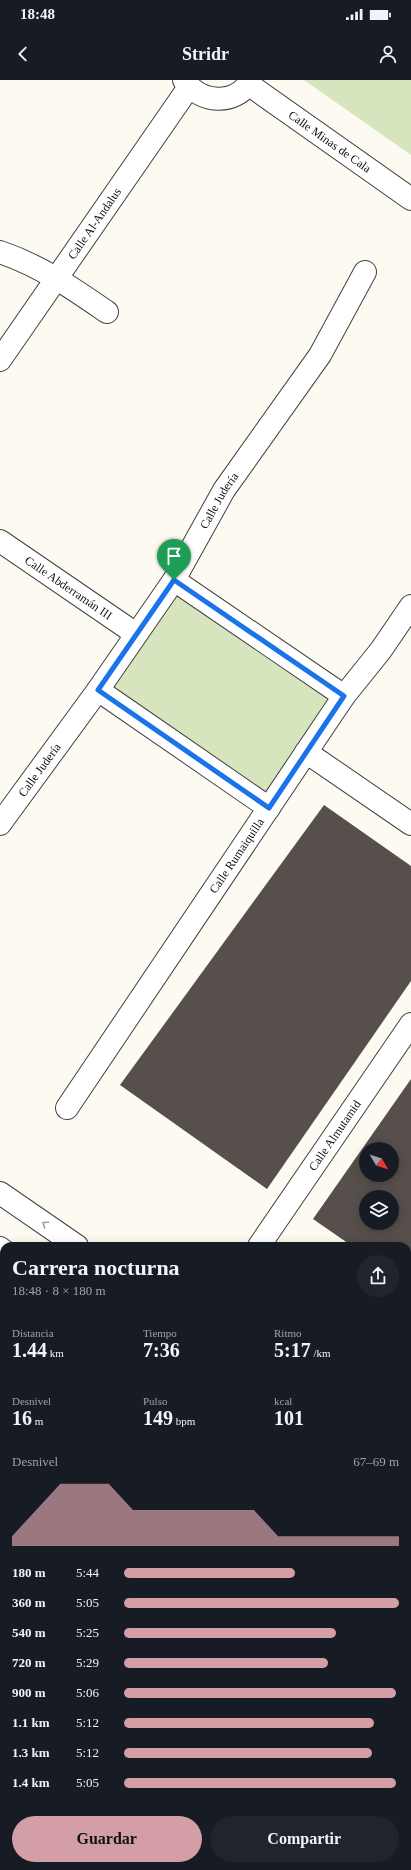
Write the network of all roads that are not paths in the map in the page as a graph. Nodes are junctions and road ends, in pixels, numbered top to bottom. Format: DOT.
graph roads {
  1 [pos="249,82"];
  2 [pos="186,84"];
  3 [pos="411,199"];
  4 [pos="0,252"];
  5 [pos="365,272"];
  6 [pos="56,277"];
  7 [pos="107,312"];
  8 [pos="0,360"];
  9 [pos="0,541"];
  10 [pos="174,580"];
  11 [pos="411,606"];
  12 [pos="136,634"];
  13 [pos="98,690"];
  14 [pos="344,696"];
  15 [pos="306,752"];
  16 [pos="269,808"];
  17 [pos="0,824"];
  18 [pos="411,824"];
  19 [pos="411,1024"];
  20 [pos="67,1108"];
  21 [pos="0,1193"];
  22 [pos="71,1242"];
  23 [pos="261,1242"];
  1 -- 2 [label="street"];
  1 -- 3 [label="street, Calle Minas de Cala"];
  2 -- 6 [label="street, Calle Al-Andalus"];
  4 -- 6 [label="street"];
  5 -- 10 [label="street, Calle Judería"];
  6 -- 7 [label="street"];
  6 -- 8 [label="street, Calle Al-Andalus"];
  9 -- 12 [label="street, Calle Abderramán III"];
  10 -- 12 [label="street, Calle Judería"];
  10 -- 14 [label="street"];
  11 -- 14 [label="street, Calle Rumaiquilla"];
  12 -- 13 [label="street, Calle Judería"];
  13 -- 16 [label="street"];
  13 -- 17 [label="street, Calle Judería"];
  14 -- 15 [label="street, Calle Rumaiquilla"];
  15 -- 16 [label="street, Calle Rumaiquilla"];
  15 -- 18 [label="street"];
  16 -- 20 [label="street, Calle Rumaiquilla"];
  19 -- 23 [label="street, Calle Almutamid"];
  22 -- 21 [label="street, one-way"];
}
